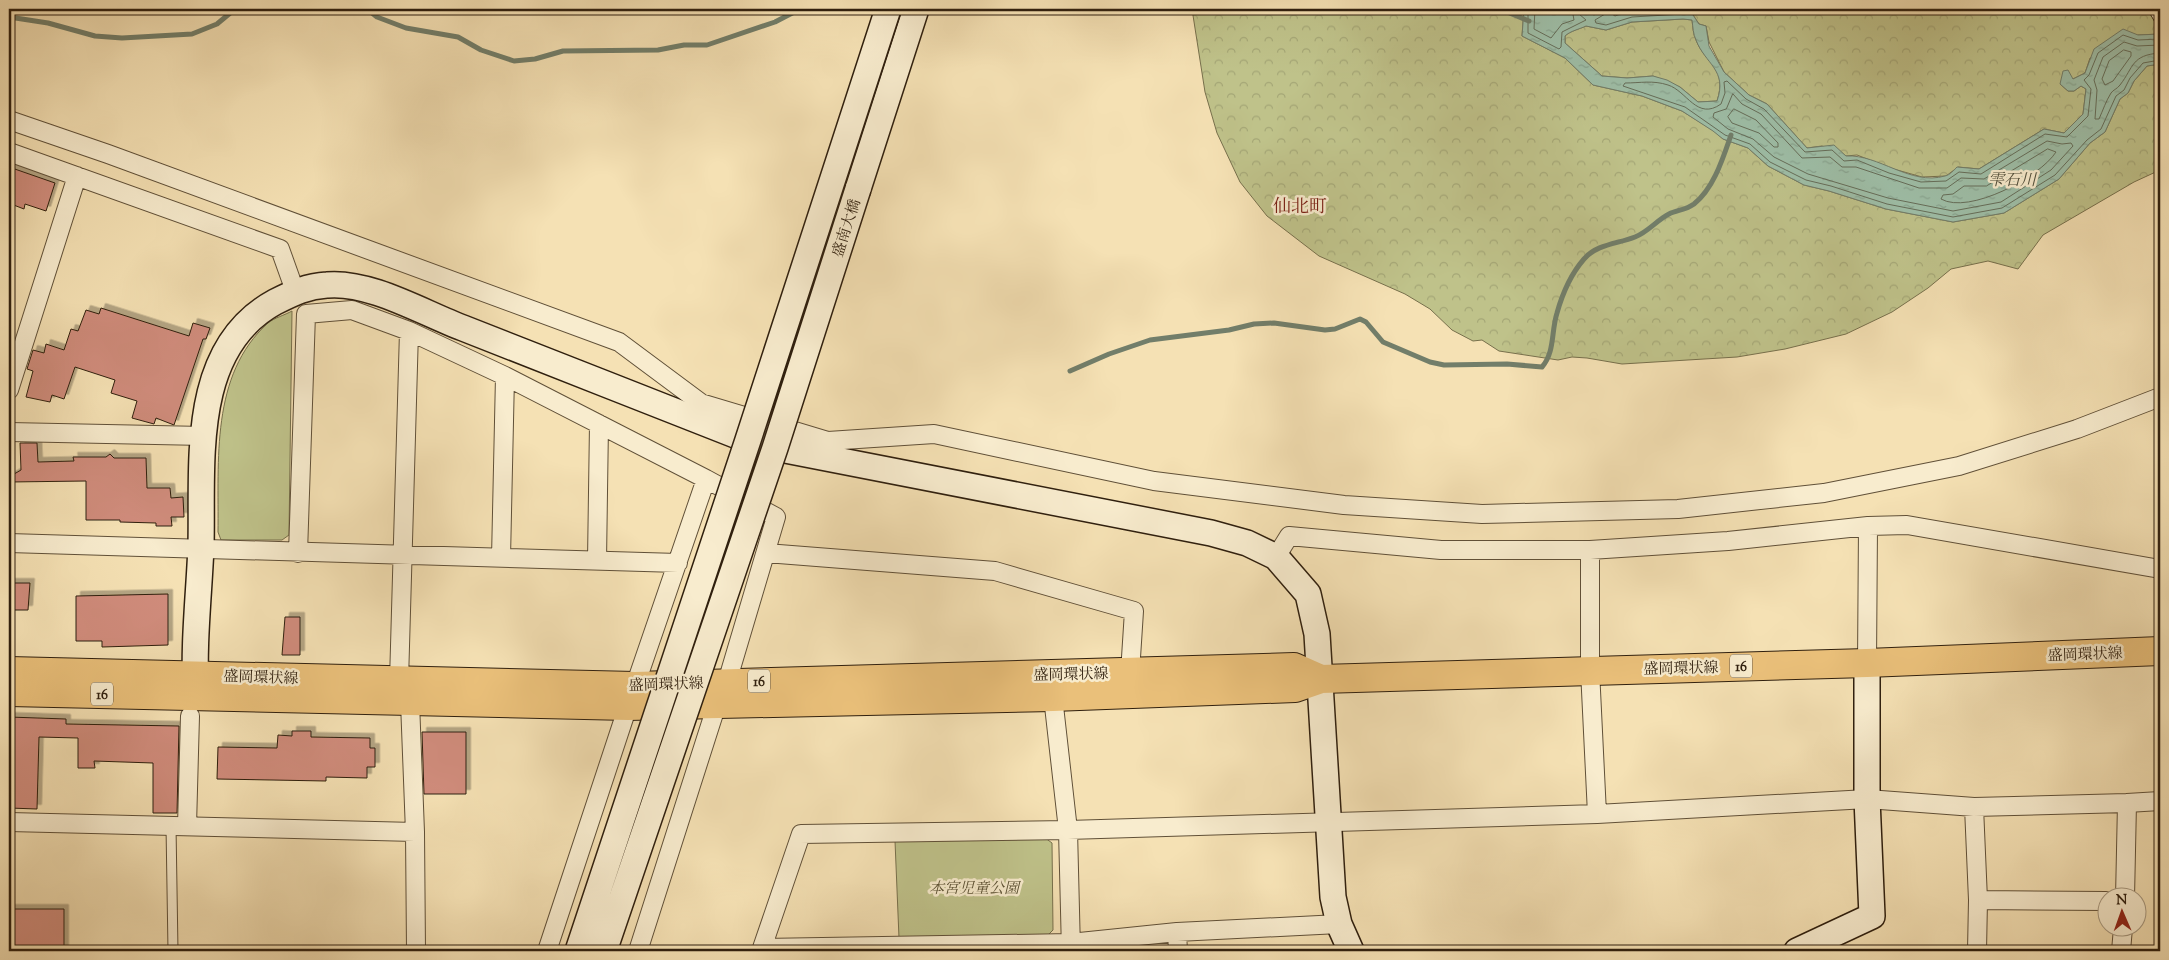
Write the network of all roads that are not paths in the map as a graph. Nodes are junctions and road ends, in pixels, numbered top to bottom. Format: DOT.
graph roads {
  1 [pos="888,9"];
  2 [pos="916,9"];
  3 [pos="9,120"];
  4 [pos="9,152"];
  5 [pos="77,176"];
  6 [pos="295,291"];
  7 [pos="408,331"];
  8 [pos="505,376"];
  9 [pos="9,390"];
  10 [pos="2160,397"];
  11 [pos="599,424"];
  12 [pos="9,432"];
  13 [pos="204,436"];
  14 [pos="748,440"];
  15 [pos="775,448"];
  16 [pos="706,479"];
  17 [pos="1868,526"];
  18 [pos="9,543"];
  19 [pos="201,549"];
  20 [pos="1590,550"];
  21 [pos="298,553"];
  22 [pos="402,553"];
  23 [pos="766,554"];
  24 [pos="1276,557"];
  25 [pos="502,558"];
  26 [pos="598,561"];
  27 [pos="678,563"];
  28 [pos="2160,569"];
  29 [pos="2160,651"];
  30 [pos="1867,663"];
  31 [pos="1590,670"];
  32 [pos="9,671"];
  33 [pos="1130,673"];
  34 [pos="1321,680"];
  35 [pos="9,692"];
  36 [pos="404,692"];
  37 [pos="722,693"];
  38 [pos="194,696"];
  39 [pos="632,696"];
  40 [pos="1053,696"];
  41 [pos="1868,798"];
  42 [pos="2160,801"];
  43 [pos="2127,803"];
  44 [pos="1974,807"];
  45 [pos="1597,814"];
  46 [pos="9,822"];
  47 [pos="1329,822"];
  48 [pos="179,826"];
  49 [pos="1068,830"];
  50 [pos="415,832"];
  51 [pos="2125,888"];
  52 [pos="1978,900"];
  53 [pos="2096,901"];
  54 [pos="1339,924"];
  55 [pos="1178,932"];
  56 [pos="2122,938"];
  57 [pos="1823,946"];
  58 [pos="1070,947"];
  59 [pos="761,950"];
  60 [pos="173,951"];
  61 [pos="416,951"];
  62 [pos="547,951"];
  63 [pos="578,951"];
  64 [pos="604,951"];
  65 [pos="638,951"];
  66 [pos="1178,951"];
  67 [pos="1352,951"];
  68 [pos="1797,951"];
  69 [pos="1976,951"];
  70 [pos="2121,951"];
  1 -- 14 [label="street, 盛南大橋, bridge"];
  2 -- 15 [label="street, 盛南大橋, bridge"];
  3 -- 10 [label="street"];
  4 -- 5 [label="street"];
  5 -- 6 [label="street"];
  5 -- 9 [label="street"];
  6 -- 13 [label="street"];
  6 -- 14 [label="street"];
  7 -- 8 [label="street"];
  7 -- 21 [label="street"];
  7 -- 22 [label="street"];
  8 -- 11 [label="street"];
  8 -- 25 [label="street"];
  11 -- 16 [label="street"];
  11 -- 26 [label="street"];
  12 -- 13 [label="street"];
  13 -- 19 [label="street"];
  14 -- 15 [label="street"];
  14 -- 63 [label="street, 盛南大橋, bridge"];
  15 -- 24 [label="street"];
  15 -- 64 [label="street, 盛南大橋, bridge"];
  16 -- 23 [label="street"];
  16 -- 27 [label="street"];
  17 -- 20 [label="street"];
  17 -- 28 [label="street"];
  17 -- 30 [label="street"];
  18 -- 19 [label="street"];
  19 -- 21 [label="street"];
  19 -- 38 [label="street"];
  20 -- 24 [label="street"];
  20 -- 31 [label="street"];
  21 -- 22 [label="street"];
  22 -- 25 [label="street"];
  22 -- 36 [label="street"];
  23 -- 33 [label="street"];
  23 -- 37 [label="street"];
  24 -- 34 [label="street"];
  25 -- 26 [label="street"];
  26 -- 27 [label="street"];
  27 -- 39 [label="street"];
  29 -- 30 [label="main road, 盛岡環状線 / 16"];
  30 -- 31 [label="main road, 盛岡環状線 / 16"];
  30 -- 41 [label="street"];
  31 -- 34 [label="main road, 盛岡環状線 / 16"];
  31 -- 45 [label="street"];
  32 -- 38 [label="main road, 盛岡環状線 / 16"];
  33 -- 34 [label="main road, 盛岡環状線 / 16"];
  33 -- 37 [label="main road, 盛岡環状線 / 16"];
  34 -- 40 [label="main road, 盛岡環状線 / 16"];
  34 -- 47 [label="street"];
  35 -- 38 [label="main road, 盛岡環状線 / 16"];
  36 -- 38 [label="main road, 盛岡環状線 / 16"];
  36 -- 39 [label="main road, 盛岡環状線 / 16"];
  36 -- 50 [label="street"];
  37 -- 39 [label="main road, 盛岡環状線 / 16"];
  37 -- 40 [label="main road, 盛岡環状線 / 16"];
  37 -- 65 [label="street"];
  38 -- 48 [label="street"];
  39 -- 62 [label="street"];
  40 -- 49 [label="street"];
  41 -- 44 [label="street"];
  41 -- 45 [label="street"];
  41 -- 57 [label="street"];
  42 -- 43 [label="street"];
  43 -- 44 [label="street"];
  43 -- 51 [label="street"];
  44 -- 52 [label="street"];
  45 -- 47 [label="street"];
  46 -- 48 [label="street"];
  47 -- 49 [label="street"];
  47 -- 54 [label="street"];
  48 -- 50 [label="street"];
  48 -- 60 [label="lane"];
  49 -- 58 [label="street"];
  49 -- 59 [label="street"];
  50 -- 61 [label="street"];
  52 -- 53 [label="street"];
  52 -- 69 [label="street"];
  54 -- 55 [label="street"];
  54 -- 67 [label="street"];
  55 -- 58 [label="street"];
  55 -- 66 [label="street"];
  56 -- 70 [label="street"];
  57 -- 68 [label="street"];
  58 -- 59 [label="street"];
}
